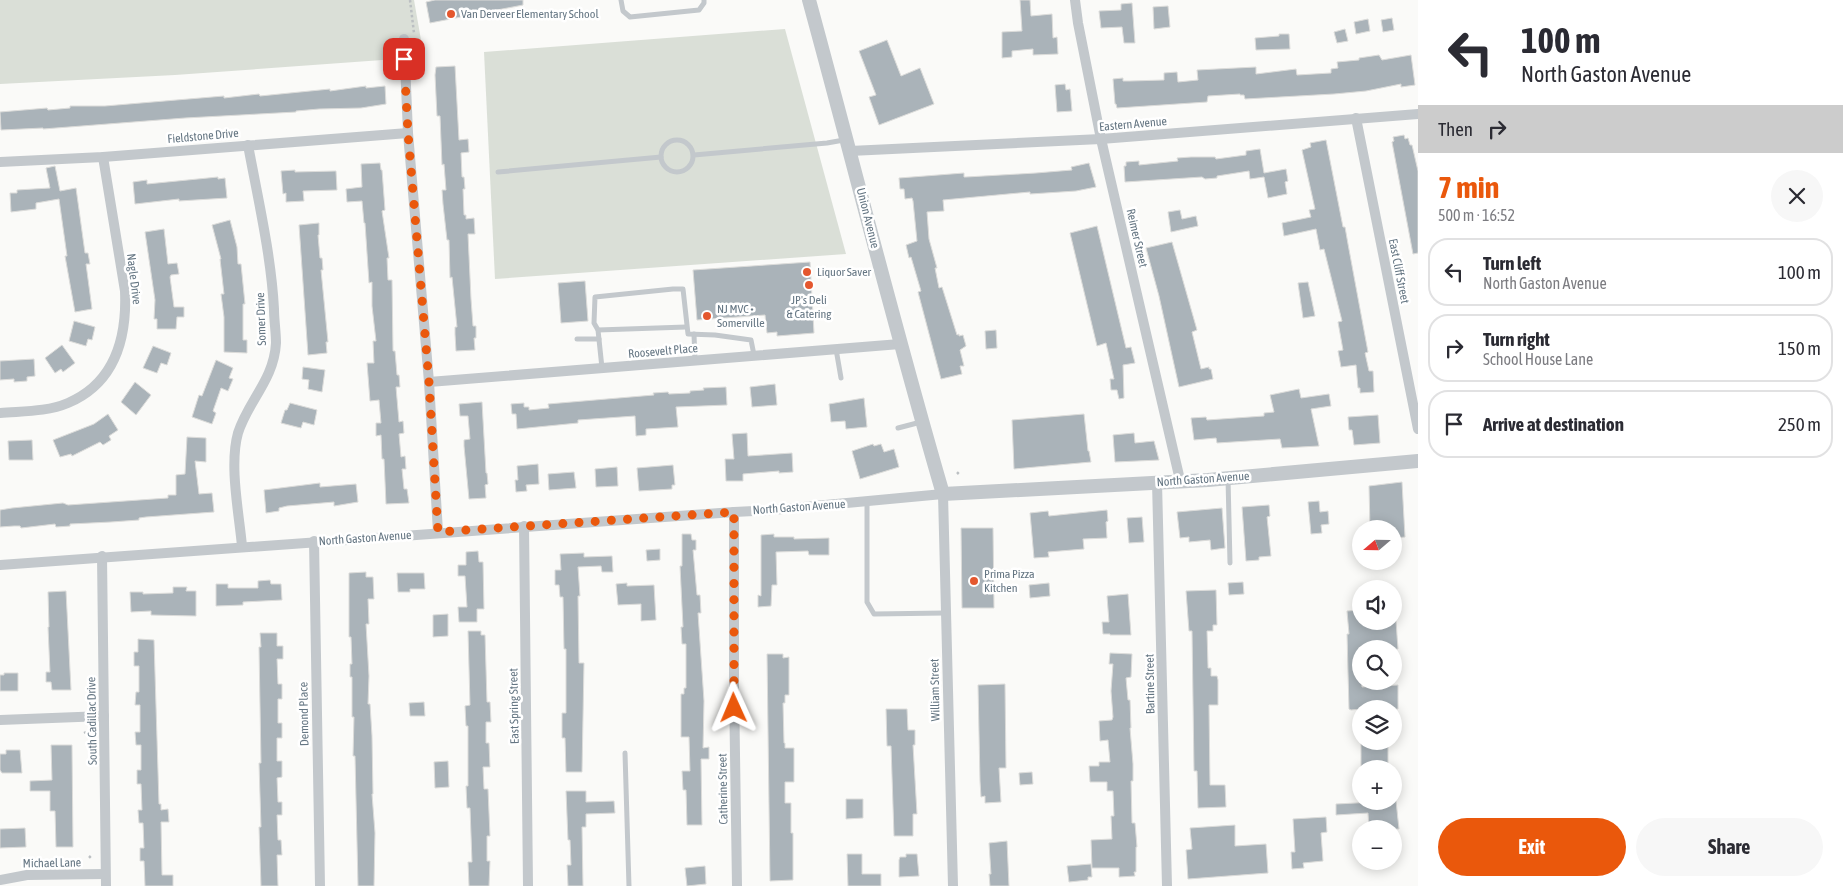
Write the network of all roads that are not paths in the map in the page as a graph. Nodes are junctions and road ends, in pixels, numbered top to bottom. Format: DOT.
graph roads {
  1 [pos="621,0"];
  2 [pos="704,0"];
  3 [pos="809,0"];
  4 [pos="1075,0"];
  5 [pos="404,39"];
  6 [pos="1418,114"];
  7 [pos="1356,118"];
  8 [pos="408,133"];
  9 [pos="1101,139"];
  10 [pos="248,145"];
  11 [pos="849,145"];
  12 [pos="694,155"];
  13 [pos="103,157"];
  14 [pos="661,157"];
  15 [pos="0,162"];
  16 [pos="498,172"];
  17 [pos="686,327"];
  18 [pos="598,330"];
  19 [pos="694,334"];
  20 [pos="599,338"];
  21 [pos="577,339"];
  22 [pos="900,344"];
  23 [pos="836,350"];
  24 [pos="754,356"];
  25 [pos="696,361"];
  26 [pos="602,368"];
  27 [pos="841,378"];
  28 [pos="429,382"];
  29 [pos="0,412"];
  30 [pos="922,422"];
  31 [pos="898,428"];
  32 [pos="1418,429"];
  33 [pos="1418,461"];
  34 [pos="1228,478"];
  35 [pos="1180,480"];
  36 [pos="1157,482"];
  37 [pos="943,494"];
  38 [pos="867,502"];
  39 [pos="734,512"];
  40 [pos="524,526"];
  41 [pos="438,532"];
  42 [pos="314,541"];
  43 [pos="242,546"];
  44 [pos="102,556"];
  45 [pos="1230,563"];
  46 [pos="0,565"];
  47 [pos="945,613"];
  48 [pos="104,716"];
  49 [pos="0,720"];
  50 [pos="625,753"];
  51 [pos="105,874"];
  52 [pos="0,880"];
  53 [pos="106,886"];
  54 [pos="320,886"];
  55 [pos="528,886"];
  56 [pos="629,886"];
  57 [pos="737,886"];
  58 [pos="953,886"];
  59 [pos="1167,886"];
  1 -- 2 [label="lane"];
  3 -- 11 [label="street, Union Avenue"];
  4 -- 9 [label="street, Reimer Street"];
  5 -- 8 [label="street"];
  6 -- 7 [label="street, Eastern Avenue"];
  7 -- 9 [label="street, Eastern Avenue"];
  7 -- 32 [label="street, East Cliff Street"];
  8 -- 10 [label="street, Fieldstone Drive"];
  8 -- 28 [label="street"];
  9 -- 11 [label="street, Eastern Avenue"];
  9 -- 35 [label="street, Reimer Street"];
  10 -- 13 [label="street, Fieldstone Drive"];
  10 -- 43 [label="street, Somer Drive"];
  11 -- 12 [label="lane"];
  11 -- 22 [label="street, Union Avenue"];
  12 -- 14 [label="lane"];
  12 -- 14 [label="lane"];
  13 -- 15 [label="street, Fieldstone Drive"];
  13 -- 29 [label="street, Nagle Drive"];
  14 -- 16 [label="lane"];
  17 -- 18 [label="lane"];
  17 -- 18 [label="lane"];
  17 -- 19 [label="lane"];
  18 -- 20 [label="lane"];
  19 -- 24 [label="lane"];
  19 -- 25 [label="lane"];
  20 -- 21 [label="lane"];
  20 -- 26 [label="lane"];
  22 -- 23 [label="street, Roosevelt Place"];
  22 -- 30 [label="street, Union Avenue"];
  23 -- 24 [label="street, Roosevelt Place"];
  23 -- 27 [label="lane"];
  24 -- 25 [label="street, Roosevelt Place"];
  25 -- 26 [label="street, Roosevelt Place"];
  26 -- 28 [label="street, Roosevelt Place"];
  28 -- 41 [label="street"];
  30 -- 31 [label="lane"];
  30 -- 37 [label="street, Union Avenue"];
  33 -- 34 [label="street, North Gaston Avenue"];
  34 -- 35 [label="street, North Gaston Avenue"];
  34 -- 45 [label="lane"];
  35 -- 36 [label="street, North Gaston Avenue"];
  36 -- 37 [label="street, North Gaston Avenue"];
  36 -- 59 [label="street, Bartine Street"];
  37 -- 38 [label="street, North Gaston Avenue"];
  37 -- 47 [label="street, William Street"];
  38 -- 39 [label="street, North Gaston Avenue"];
  38 -- 47 [label="lane"];
  39 -- 40 [label="street, North Gaston Avenue"];
  39 -- 57 [label="street, Catherine Street"];
  40 -- 41 [label="street, North Gaston Avenue"];
  40 -- 55 [label="street, East Spring Street"];
  41 -- 42 [label="street, North Gaston Avenue"];
  42 -- 43 [label="street, North Gaston Avenue"];
  42 -- 54 [label="street, Demond Place"];
  43 -- 44 [label="street, North Gaston Avenue"];
  44 -- 46 [label="street, North Gaston Avenue"];
  44 -- 48 [label="street, South Cadillac Drive"];
  47 -- 58 [label="street, William Street"];
  48 -- 49 [label="street"];
  48 -- 51 [label="street, South Cadillac Drive"];
  50 -- 56 [label="lane"];
  51 -- 52 [label="street, Michael Lane"];
  51 -- 53 [label="street, South Cadillac Drive"];
}
